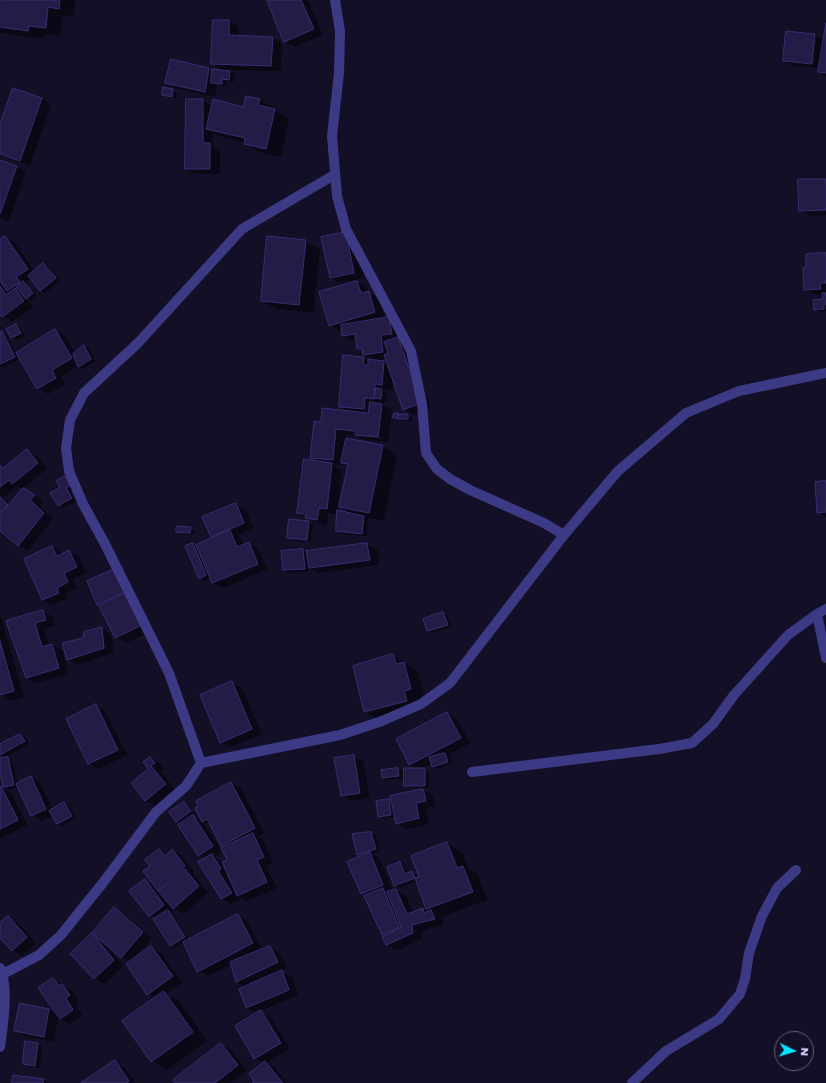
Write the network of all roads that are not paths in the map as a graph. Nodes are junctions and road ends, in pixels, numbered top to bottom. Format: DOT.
graph roads {
  1 [pos="335,0"];
  2 [pos="334,176"];
  3 [pos="826,373"];
  4 [pos="564,534"];
  5 [pos="821,612"];
  6 [pos="826,658"];
  7 [pos="201,763"];
  8 [pos="472,772"];
  9 [pos="796,870"];
  10 [pos="1,970"];
  11 [pos="2,986"];
  12 [pos="0,1047"];
  13 [pos="632,1083"];
  1 -- 2 [label="street"];
  2 -- 4 [label="street"];
  2 -- 7 [label="street"];
  3 -- 4 [label="street"];
  4 -- 7 [label="street"];
  5 -- 6 [label="street"];
  5 -- 8 [label="street"];
  7 -- 10 [label="street"];
  9 -- 13 [label="street"];
  10 -- 11 [label="street"];
  11 -- 12 [label="street"];
}
